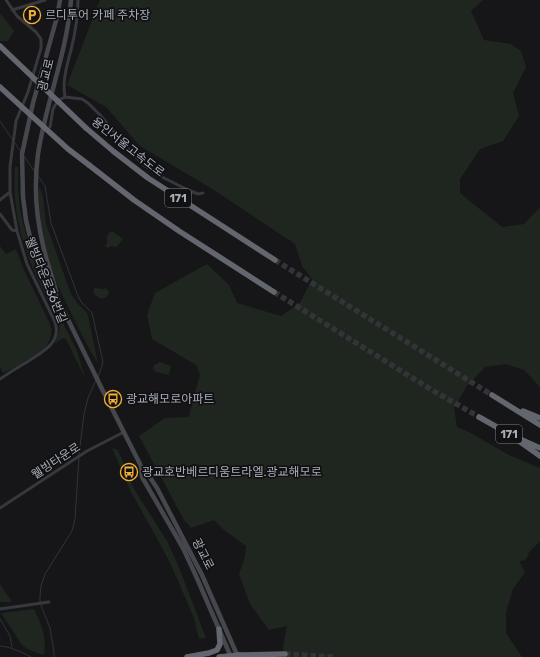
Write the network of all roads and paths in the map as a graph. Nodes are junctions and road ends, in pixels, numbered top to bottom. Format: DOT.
graph roads {
  1 [pos="6,0"];
  2 [pos="45,0"];
  3 [pos="60,0"];
  4 [pos="71,0"];
  5 [pos="78,0"];
  6 [pos="12,10"];
  7 [pos="0,46"];
  8 [pos="0,87"];
  9 [pos="65,97"];
  10 [pos="50,127"];
  11 [pos="10,192"];
  12 [pos="203,194"];
  13 [pos="0,200"];
  14 [pos="0,214"];
  15 [pos="17,232"];
  16 [pos="275,260"];
  17 [pos="274,292"];
  18 [pos="58,299"];
  19 [pos="0,379"];
  20 [pos="492,395"];
  21 [pos="510,406"];
  22 [pos="478,417"];
  23 [pos="540,418"];
  24 [pos="540,425"];
  25 [pos="124,432"];
  26 [pos="511,435"];
  27 [pos="540,448"];
  28 [pos="540,456"];
  29 [pos="141,466"];
  30 [pos="0,508"];
  31 [pos="49,602"];
  32 [pos="0,609"];
  33 [pos="220,629"];
  34 [pos="285,654"];
  35 [pos="238,656"];
  36 [pos="187,657"];
  37 [pos="219,657"];
  38 [pos="231,657"];
  1 -- 6 [label="street, 웰빙타운로36번길"];
  2 -- 6 [label="street"];
  3 -- 18 [label="main road, 광교로"];
  4 -- 18 [label="main road, 광교로"];
  5 -- 9 [label="street"];
  6 -- 11 [label="street, 웰빙타운로36번길"];
  7 -- 16 [label="highway, 용인서울고속도로 / 171, bridge"];
  8 -- 17 [label="highway, 171, bridge"];
  9 -- 10 [label="street"];
  9 -- 12 [label="street"];
  11 -- 13 [label="street"];
  11 -- 15 [label="street, 웰빙타운로36번길"];
  14 -- 15 [label="street, 웰빙타운로36번길"];
  15 -- 19 [label="street, 웰빙타운로36번길"];
  18 -- 25 [label="main road, 광교로"];
  20 -- 21 [label="highway, 171"];
  21 -- 23 [label="highway"];
  21 -- 24 [label="highway, 171"];
  22 -- 26 [label="highway, 171"];
  25 -- 29 [label="main road, 광교로"];
  25 -- 30 [label="street, 웰빙타운로"];
  26 -- 27 [label="highway, 171"];
  26 -- 28 [label="highway"];
  29 -- 33 [label="main road, 광교로"];
  29 -- 35 [label="main road, 광교로"];
  31 -- 32 [label="street"];
  33 -- 36 [label="highway"];
  33 -- 38 [label="main road, 광교로"];
  34 -- 35 [label="highway"];
  35 -- 37 [label="highway, bridge"];
}
